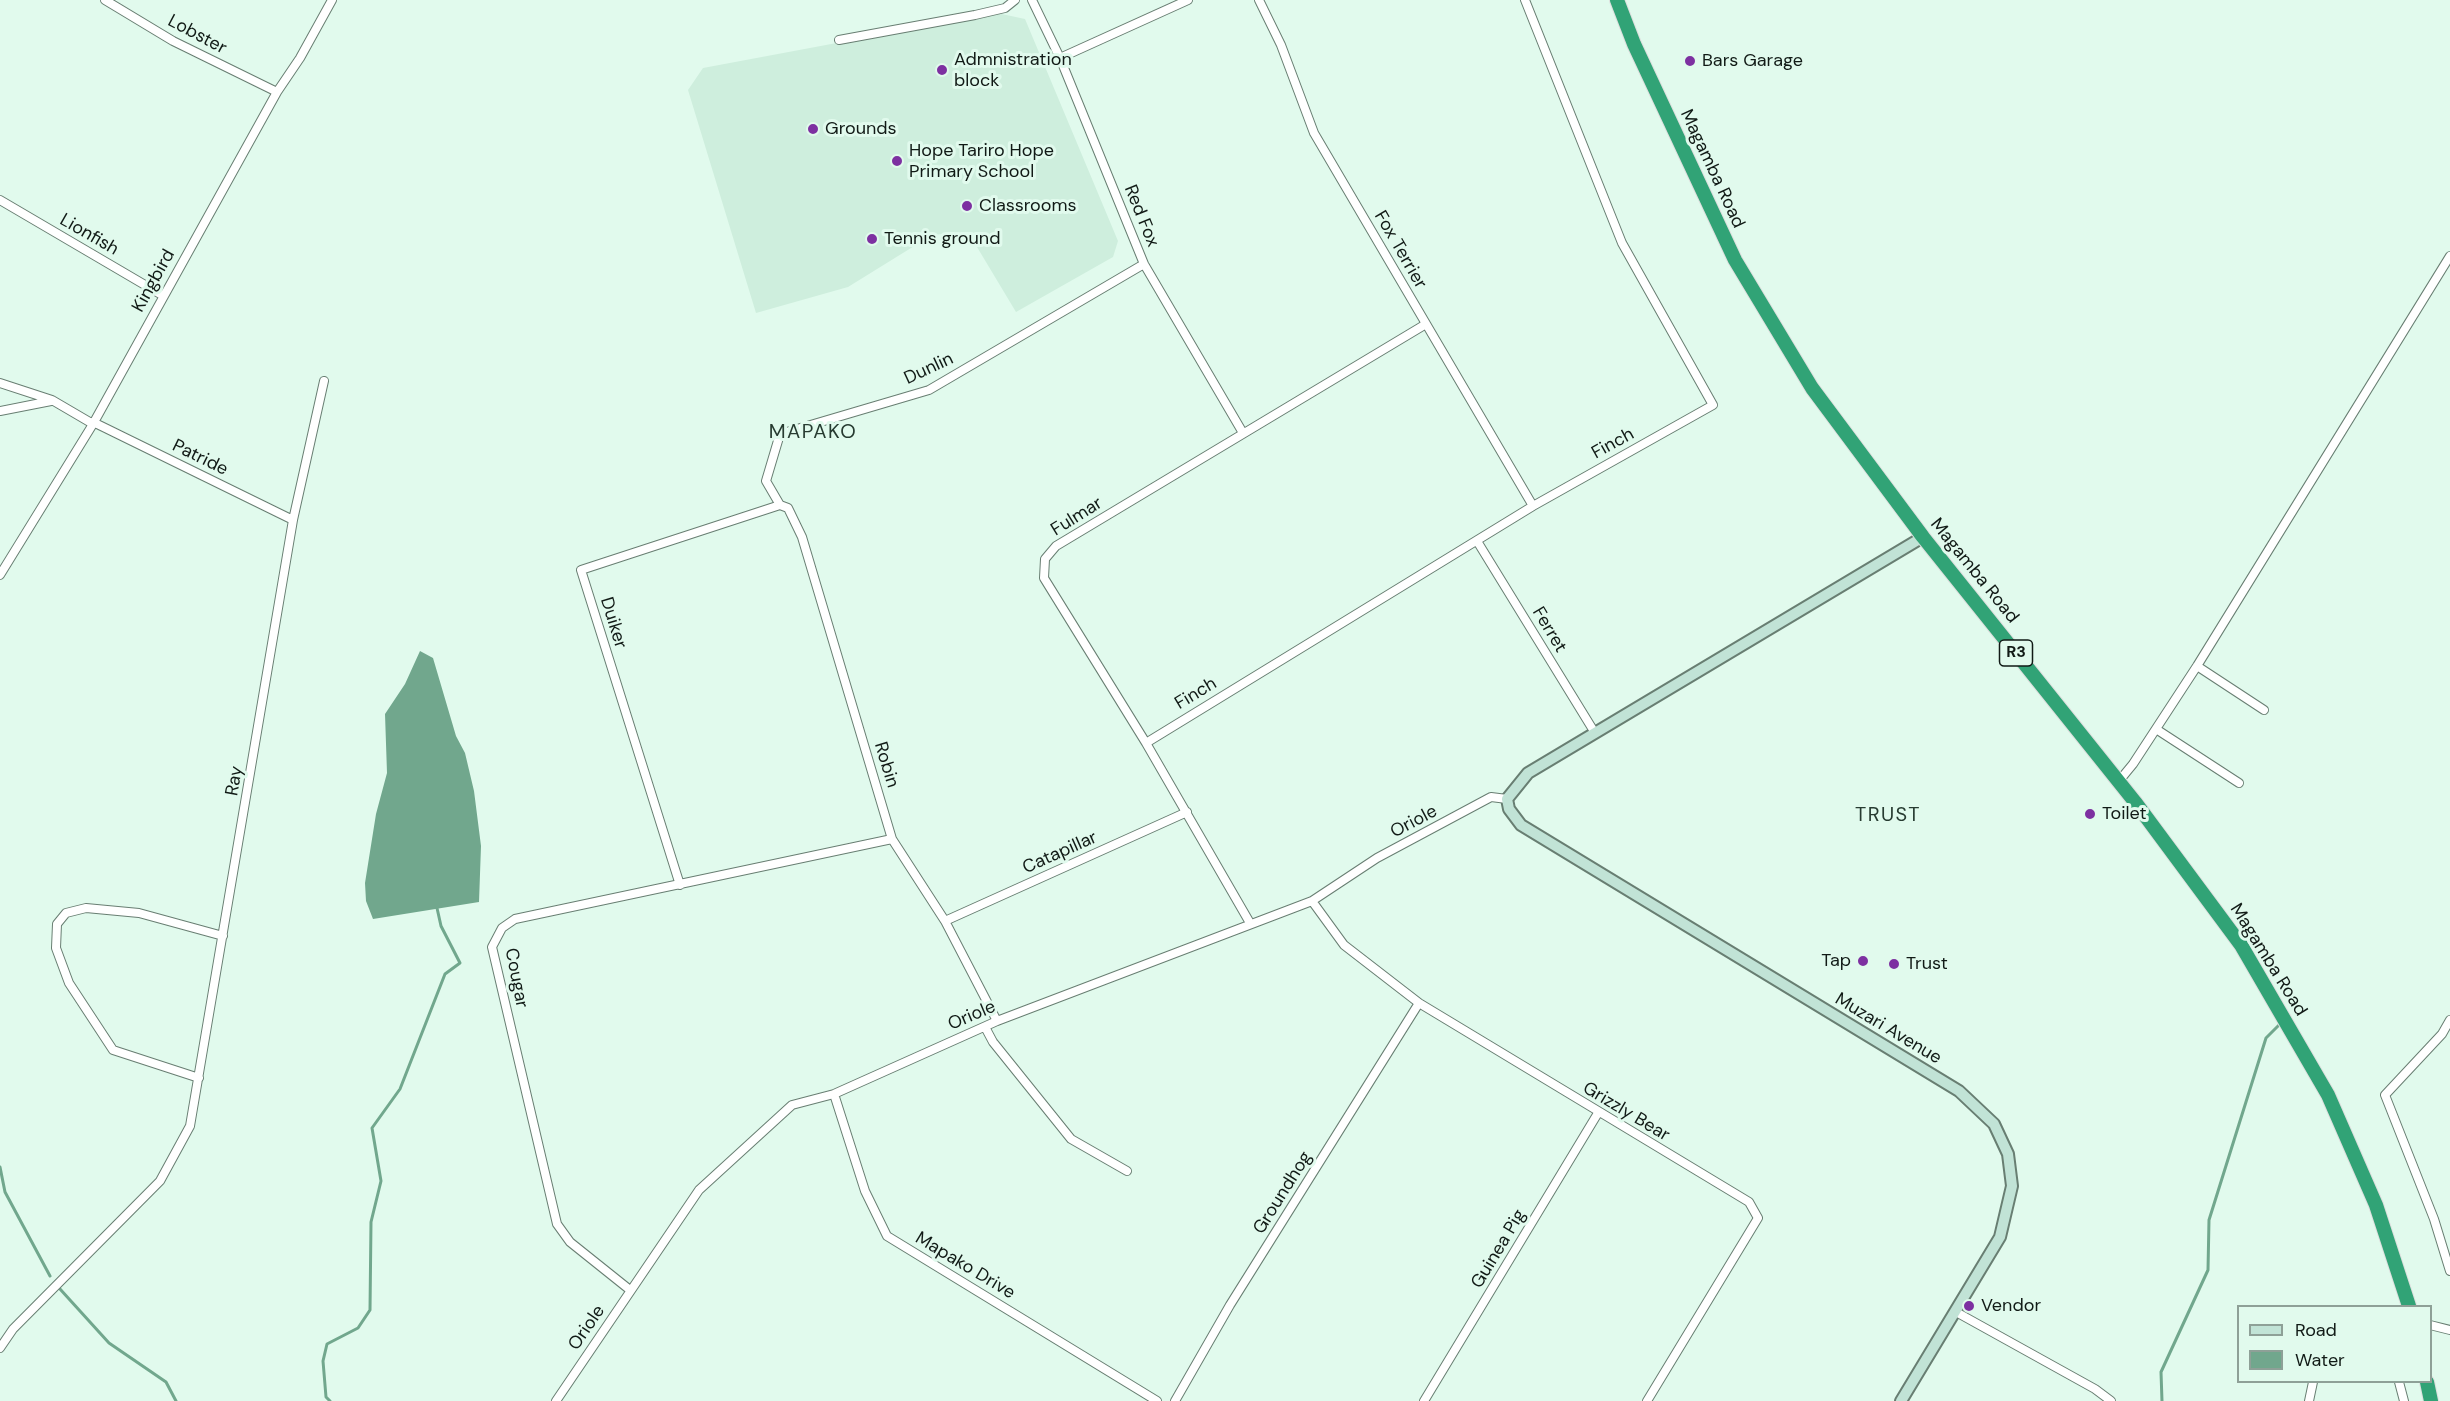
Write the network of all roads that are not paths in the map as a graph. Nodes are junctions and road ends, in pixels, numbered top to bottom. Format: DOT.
graph roads {
  1 [pos="105,0"];
  2 [pos="332,0"];
  3 [pos="1015,0"];
  4 [pos="1032,0"];
  5 [pos="1188,0"];
  6 [pos="1259,0"];
  7 [pos="1525,0"];
  8 [pos="1617,0"];
  9 [pos="839,40"];
  10 [pos="1060,58"];
  11 [pos="277,92"];
  12 [pos="0,200"];
  13 [pos="2450,256"];
  14 [pos="1144,264"];
  15 [pos="162,295"];
  16 [pos="1426,324"];
  17 [pos="324,381"];
  18 [pos="0,383"];
  19 [pos="52,400"];
  20 [pos="0,411"];
  21 [pos="93,423"];
  22 [pos="1243,433"];
  23 [pos="780,505"];
  24 [pos="1533,506"];
  25 [pos="294,520"];
  26 [pos="1923,537"];
  27 [pos="1477,541"];
  28 [pos="0,576"];
  29 [pos="2198,666"];
  30 [pos="2264,710"];
  31 [pos="2156,729"];
  32 [pos="1594,734"];
  33 [pos="1146,743"];
  34 [pos="2119,781"];
  35 [pos="2239,783"];
  36 [pos="1507,799"];
  37 [pos="1186,812"];
  38 [pos="892,839"];
  39 [pos="680,885"];
  40 [pos="1312,901"];
  41 [pos="945,921"];
  42 [pos="1250,923"];
  43 [pos="223,936"];
  44 [pos="1419,1004"];
  45 [pos="2450,1020"];
  46 [pos="997,1021"];
  47 [pos="985,1027"];
  48 [pos="199,1078"];
  49 [pos="834,1094"];
  50 [pos="1599,1113"];
  51 [pos="1127,1171"];
  52 [pos="2450,1271"];
  53 [pos="630,1290"];
  54 [pos="2409,1305"];
  55 [pos="1956,1312"];
  56 [pos="2432,1326"];
  57 [pos="2450,1330"];
  58 [pos="0,1347"];
  59 [pos="2313,1383"];
  60 [pos="2399,1383"];
  61 [pos="2427,1383"];
  62 [pos="556,1401"];
  63 [pos="1157,1401"];
  64 [pos="1175,1401"];
  65 [pos="1424,1401"];
  66 [pos="1647,1401"];
  67 [pos="1901,1401"];
  68 [pos="2111,1401"];
  69 [pos="2309,1401"];
  70 [pos="2404,1401"];
  71 [pos="2431,1401"];
  1 -- 11 [label="street, Lobster"];
  2 -- 11 [label="street, Kingbird"];
  3 -- 9 [label="street"];
  4 -- 10 [label="street, Red Fox"];
  5 -- 10 [label="street"];
  6 -- 16 [label="street, Fox Terrier"];
  7 -- 24 [label="street, Finch"];
  8 -- 26 [label="highway, Magamba Road / R3"];
  10 -- 14 [label="street, Red Fox"];
  11 -- 15 [label="street, Kingbird"];
  12 -- 15 [label="street, Lionfish"];
  13 -- 29 [label="street"];
  14 -- 22 [label="street, Red Fox"];
  14 -- 23 [label="street, Dunlin"];
  15 -- 21 [label="street, Kingbird"];
  16 -- 22 [label="street, Fulmar"];
  16 -- 24 [label="street, Fox Terrier"];
  17 -- 25 [label="street, Ray"];
  18 -- 19 [label="street, Patride"];
  19 -- 20 [label="street"];
  19 -- 21 [label="street, Patride"];
  21 -- 25 [label="street, Patride"];
  21 -- 28 [label="street, Kingbird"];
  22 -- 33 [label="street, Fulmar"];
  23 -- 38 [label="street, Robin"];
  23 -- 39 [label="street, Duiker"];
  24 -- 27 [label="street, Finch"];
  25 -- 43 [label="street, Ray"];
  26 -- 32 [label="street"];
  26 -- 34 [label="highway, Magamba Road / R3"];
  27 -- 32 [label="street, Ferret"];
  27 -- 33 [label="street, Finch"];
  29 -- 30 [label="street"];
  29 -- 31 [label="street"];
  31 -- 34 [label="street"];
  31 -- 35 [label="street"];
  32 -- 36 [label="street"];
  33 -- 37 [label="street, Fulmar"];
  34 -- 54 [label="highway, Magamba Road / R3"];
  36 -- 40 [label="street, Oriole"];
  36 -- 55 [label="street, Muzari Avenue"];
  37 -- 41 [label="street, Catapillar"];
  37 -- 42 [label="street, Fulmar"];
  38 -- 39 [label="street, Cougar"];
  38 -- 41 [label="street, Robin"];
  39 -- 53 [label="street, Cougar"];
  40 -- 42 [label="street, Oriole"];
  40 -- 44 [label="street, Grizzly Bear"];
  41 -- 46 [label="street, Robin"];
  42 -- 46 [label="street, Oriole"];
  43 -- 48 [label="street, Ray"];
  43 -- 48 [label="street"];
  44 -- 50 [label="street, Grizzly Bear"];
  44 -- 64 [label="street, Groundhog"];
  45 -- 52 [label="street"];
  46 -- 47 [label="street, Oriole"];
  47 -- 49 [label="street, Oriole"];
  47 -- 51 [label="street"];
  48 -- 58 [label="street, Ray"];
  49 -- 53 [label="street, Oriole"];
  49 -- 63 [label="street, Mapako Drive"];
  50 -- 65 [label="street, Guinea Pig"];
  50 -- 66 [label="street, Grizzly Bear"];
  53 -- 62 [label="street, Oriole"];
  55 -- 67 [label="street, Muzari Avenue"];
  55 -- 68 [label="street"];
  56 -- 57 [label="street"];
  59 -- 69 [label="street"];
  60 -- 70 [label="street"];
  61 -- 71 [label="highway"];
}
